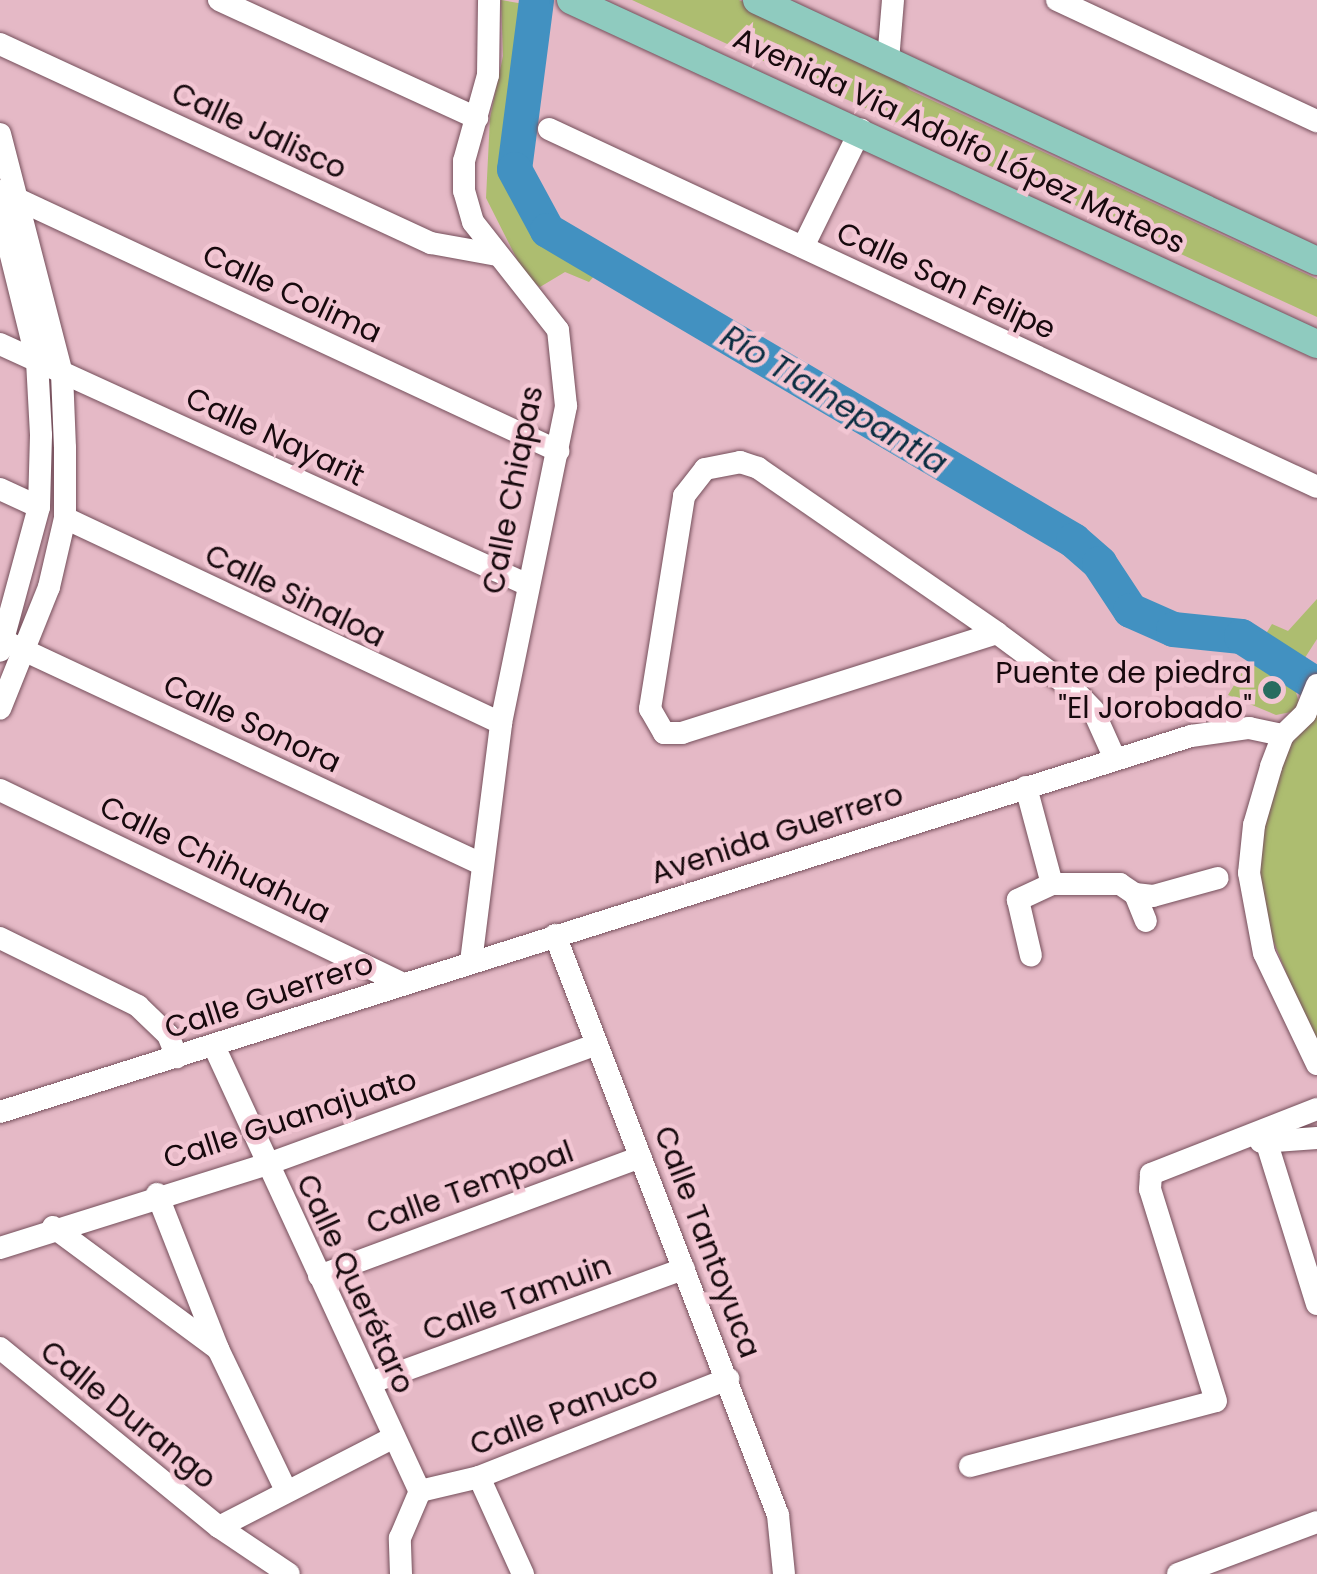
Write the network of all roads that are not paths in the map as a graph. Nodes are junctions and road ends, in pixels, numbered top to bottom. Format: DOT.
graph roads {
  1 [pos="218,0"];
  2 [pos="489,0"];
  3 [pos="571,0"];
  4 [pos="758,0"];
  5 [pos="893,0"];
  6 [pos="1056,0"];
  7 [pos="0,44"];
  8 [pos="888,60"];
  9 [pos="478,118"];
  10 [pos="1317,121"];
  11 [pos="550,128"];
  12 [pos="861,129"];
  13 [pos="0,134"];
  14 [pos="0,191"];
  15 [pos="11,206"];
  16 [pos="803,247"];
  17 [pos="498,255"];
  18 [pos="1317,262"];
  19 [pos="0,344"];
  20 [pos="1317,344"];
  21 [pos="38,361"];
  22 [pos="62,372"];
  23 [pos="558,451"];
  24 [pos="1317,487"];
  25 [pos="0,489"];
  26 [pos="39,507"];
  27 [pos="65,518"];
  28 [pos="526,584"];
  29 [pos="996,633"];
  30 [pos="1,644"];
  31 [pos="27,652"];
  32 [pos="1313,695"];
  33 [pos="0,710"];
  34 [pos="501,723"];
  35 [pos="1283,735"];
  36 [pos="1115,759"];
  37 [pos="1022,788"];
  38 [pos="0,790"];
  39 [pos="479,862"];
  40 [pos="1218,878"];
  41 [pos="1052,884"];
  42 [pos="1135,894"];
  43 [pos="1146,921"];
  44 [pos="555,935"];
  45 [pos="0,938"];
  46 [pos="1031,956"];
  47 [pos="470,962"];
  48 [pos="404,984"];
  49 [pos="597,1044"];
  50 [pos="214,1046"];
  51 [pos="177,1057"];
  52 [pos="1317,1064"];
  53 [pos="1317,1109"];
  54 [pos="0,1112"];
  55 [pos="1266,1138"];
  56 [pos="1317,1138"];
  57 [pos="641,1157"];
  58 [pos="265,1165"];
  59 [pos="157,1194"];
  60 [pos="53,1227"];
  61 [pos="0,1248"];
  62 [pos="684,1270"];
  63 [pos="319,1276"];
  64 [pos="1317,1304"];
  65 [pos="0,1348"];
  66 [pos="218,1349"];
  67 [pos="728,1379"];
  68 [pos="370,1382"];
  69 [pos="394,1436"];
  70 [pos="970,1466"];
  71 [pos="478,1477"];
  72 [pos="285,1488"];
  73 [pos="420,1492"];
  74 [pos="1317,1522"];
  75 [pos="219,1528"];
  76 [pos="289,1574"];
  77 [pos="400,1574"];
  78 [pos="523,1574"];
  79 [pos="784,1574"];
  80 [pos="1178,1574"];
  1 -- 9 [label="street"];
  2 -- 9 [label="street, Calle Chiapas"];
  3 -- 12 [label="main road, Avenida Via Adolfo López Mateos"];
  4 -- 8 [label="main road, Avenida Via Adolfo López Mateos"];
  5 -- 8 [label="street"];
  6 -- 10 [label="street"];
  7 -- 17 [label="street, Calle Jalisco"];
  8 -- 18 [label="main road, Avenida Via Adolfo López Mateos"];
  9 -- 17 [label="street, Calle Chiapas"];
  11 -- 16 [label="street, Calle San Felipe"];
  12 -- 16 [label="street"];
  12 -- 20 [label="main road, Avenida Via Adolfo López Mateos"];
  13 -- 15 [label="street"];
  14 -- 15 [label="street, Calle Colima"];
  15 -- 21 [label="street"];
  15 -- 22 [label="street"];
  15 -- 23 [label="street, Calle Colima"];
  16 -- 24 [label="street, Calle San Felipe"];
  17 -- 23 [label="street, Calle Chiapas"];
  19 -- 21 [label="street, Calle Nayarit"];
  21 -- 22 [label="street, Calle Nayarit"];
  21 -- 26 [label="street"];
  22 -- 27 [label="street"];
  22 -- 28 [label="street, Calle Nayarit"];
  23 -- 28 [label="street, Calle Chiapas"];
  25 -- 26 [label="street"];
  26 -- 30 [label="street"];
  27 -- 31 [label="street"];
  27 -- 34 [label="street, Calle Sinaloa"];
  28 -- 34 [label="street, Calle Chiapas"];
  29 -- 29 [label="street"];
  29 -- 36 [label="street"];
  30 -- 31 [label="street, Calle Sonora"];
  31 -- 33 [label="street"];
  31 -- 39 [label="street, Calle Sonora"];
  32 -- 35 [label="street"];
  34 -- 39 [label="street, Calle Chiapas"];
  35 -- 36 [label="street, Avenida Guerrero"];
  35 -- 52 [label="street"];
  36 -- 37 [label="street, Avenida Guerrero"];
  37 -- 41 [label="street"];
  37 -- 44 [label="street, Avenida Guerrero"];
  38 -- 48 [label="street, Calle Chihuahua"];
  39 -- 47 [label="street, Calle Chiapas"];
  40 -- 42 [label="street"];
  41 -- 42 [label="street"];
  41 -- 46 [label="street"];
  42 -- 43 [label="street"];
  44 -- 47 [label="street, Calle Guerrero"];
  44 -- 49 [label="street, Calle Tantoyuca"];
  45 -- 51 [label="street"];
  47 -- 48 [label="street, Calle Guerrero"];
  48 -- 50 [label="street, Calle Guerrero"];
  49 -- 57 [label="street, Calle Tantoyuca"];
  49 -- 58 [label="street, Calle Guanajuato"];
  50 -- 51 [label="street, Calle Guerrero"];
  50 -- 58 [label="street, Calle Querétaro"];
  51 -- 54 [label="street, Calle Guerrero"];
  53 -- 55 [label="street"];
  55 -- 56 [label="street"];
  55 -- 64 [label="street"];
  55 -- 70 [label="street"];
  57 -- 62 [label="street, Calle Tantoyuca"];
  57 -- 63 [label="street, Calle Tempoal"];
  58 -- 59 [label="street, Calle Guanajuato"];
  58 -- 63 [label="street, Calle Querétaro"];
  59 -- 60 [label="street, Calle Guanajuato"];
  59 -- 66 [label="street"];
  60 -- 61 [label="street, Calle Guanajuato"];
  60 -- 66 [label="street"];
  62 -- 67 [label="street, Calle Tantoyuca"];
  62 -- 68 [label="street, Calle Tamuin"];
  63 -- 68 [label="street, Calle Querétaro"];
  65 -- 75 [label="street, Calle Durango"];
  66 -- 72 [label="street"];
  67 -- 71 [label="street, Calle Panuco"];
  67 -- 79 [label="street, Calle Tantoyuca"];
  68 -- 69 [label="street, Calle Querétaro"];
  69 -- 72 [label="street"];
  69 -- 73 [label="street, Calle Querétaro"];
  71 -- 73 [label="street, Calle Panuco"];
  71 -- 78 [label="street"];
  72 -- 75 [label="street"];
  73 -- 77 [label="street"];
  74 -- 80 [label="street"];
  75 -- 76 [label="street, Calle Durango"];
}
